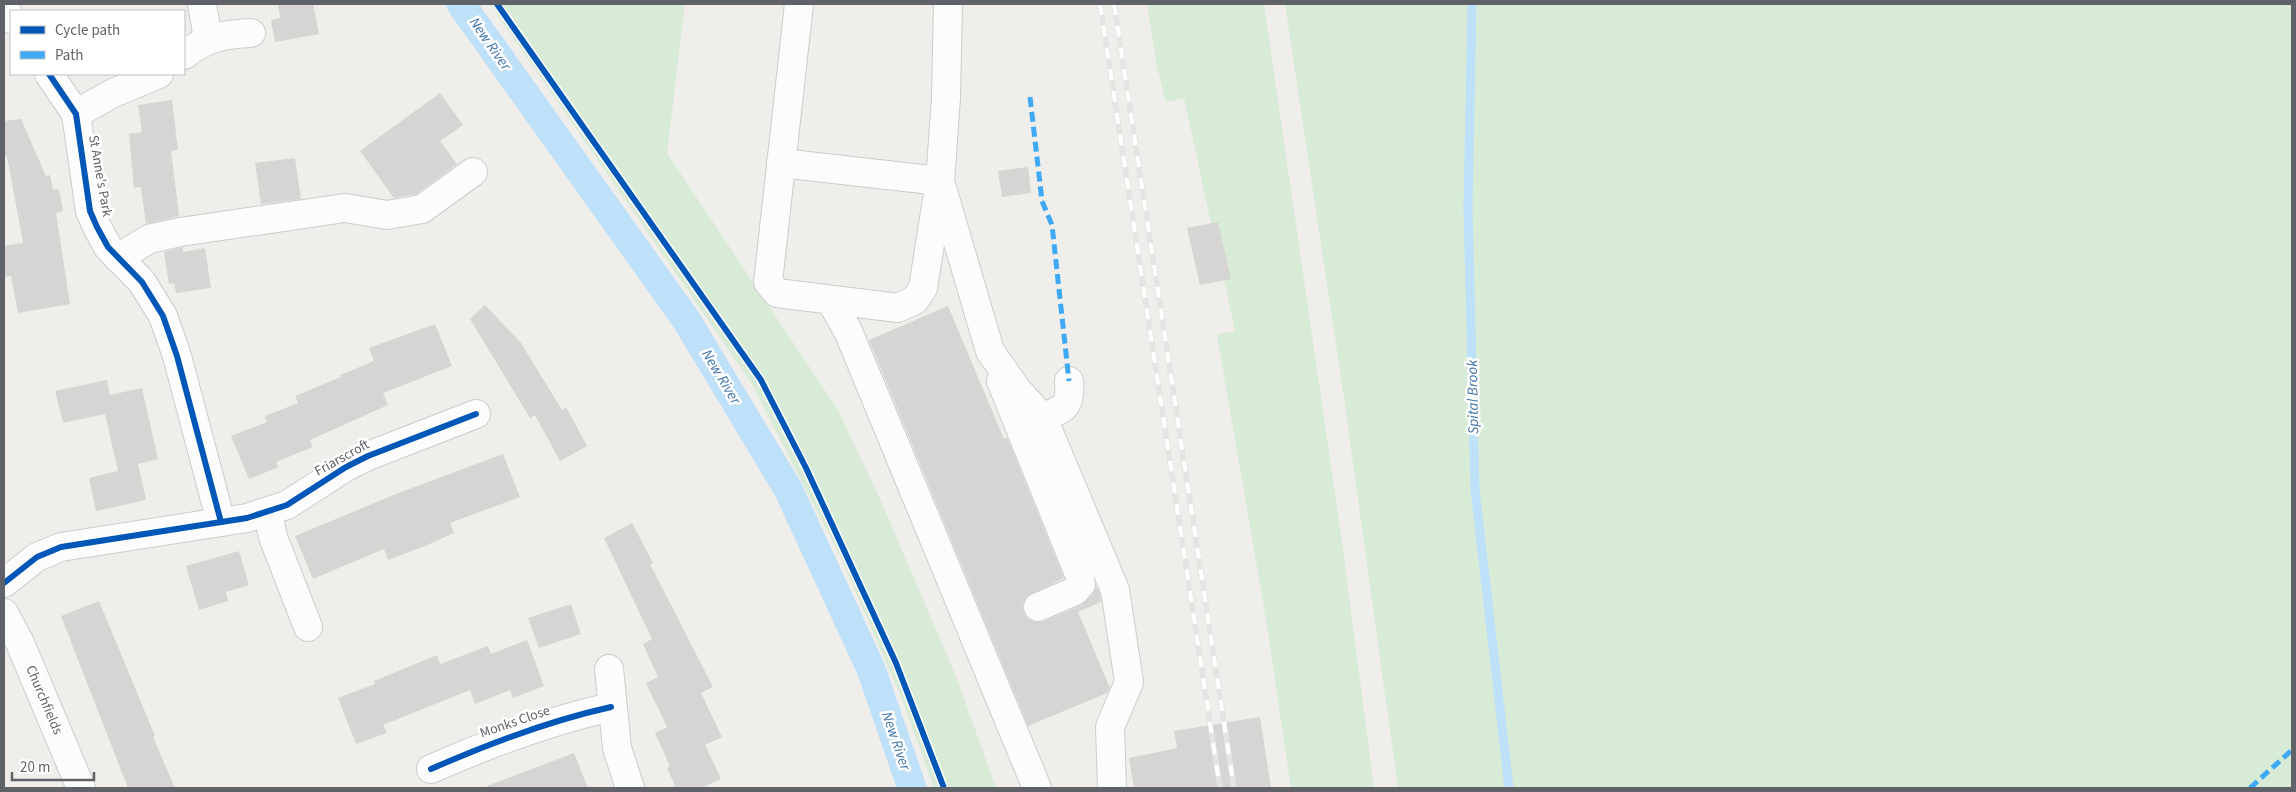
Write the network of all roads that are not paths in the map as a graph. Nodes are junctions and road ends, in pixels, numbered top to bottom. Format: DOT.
graph roads {
  1 [pos="202,4"];
  2 [pos="799,4"];
  3 [pos="948,4"];
  4 [pos="251,33"];
  5 [pos="208,39"];
  6 [pos="185,54"];
  7 [pos="50,75"];
  8 [pos="157,75"];
  9 [pos="76,114"];
  10 [pos="781,162"];
  11 [pos="473,172"];
  12 [pos="940,181"];
  13 [pos="118,258"];
  14 [pos="831,300"];
  15 [pos="1069,382"];
  16 [pos="476,414"];
  17 [pos="1032,425"];
  18 [pos="268,513"];
  19 [pos="221,522"];
  20 [pos="4,583"];
  21 [pos="1038,608"];
  22 [pos="4,613"];
  23 [pos="308,627"];
  24 [pos="609,669"];
  25 [pos="611,707"];
  26 [pos="1111,762"];
  27 [pos="430,770"];
  28 [pos="81,788"];
  29 [pos="630,788"];
  30 [pos="1037,788"];
  31 [pos="1112,788"];
  32 [pos="1123,788"];
  1 -- 5 [label="street"];
  2 -- 10 [label="street"];
  3 -- 12 [label="street"];
  4 -- 5 [label="street"];
  5 -- 6 [label="street"];
  7 -- 9 [label="street, St Anne's Park"];
  8 -- 9 [label="street"];
  9 -- 13 [label="street, St Anne's Park"];
  10 -- 12 [label="street"];
  10 -- 14 [label="street"];
  11 -- 13 [label="street"];
  12 -- 14 [label="street"];
  12 -- 17 [label="street"];
  13 -- 19 [label="street, St Anne's Park"];
  14 -- 30 [label="street"];
  15 -- 17 [label="street"];
  16 -- 18 [label="street, Friarscroft"];
  17 -- 21 [label="street"];
  17 -- 26 [label="street"];
  18 -- 19 [label="street, Friarscroft"];
  18 -- 23 [label="street"];
  19 -- 20 [label="street, Friarscroft"];
  22 -- 28 [label="street, Churchfields"];
  24 -- 25 [label="street"];
  25 -- 27 [label="street, Monks Close"];
  25 -- 29 [label="street"];
  26 -- 31 [label="street"];
  26 -- 32 [label="street"];
}
